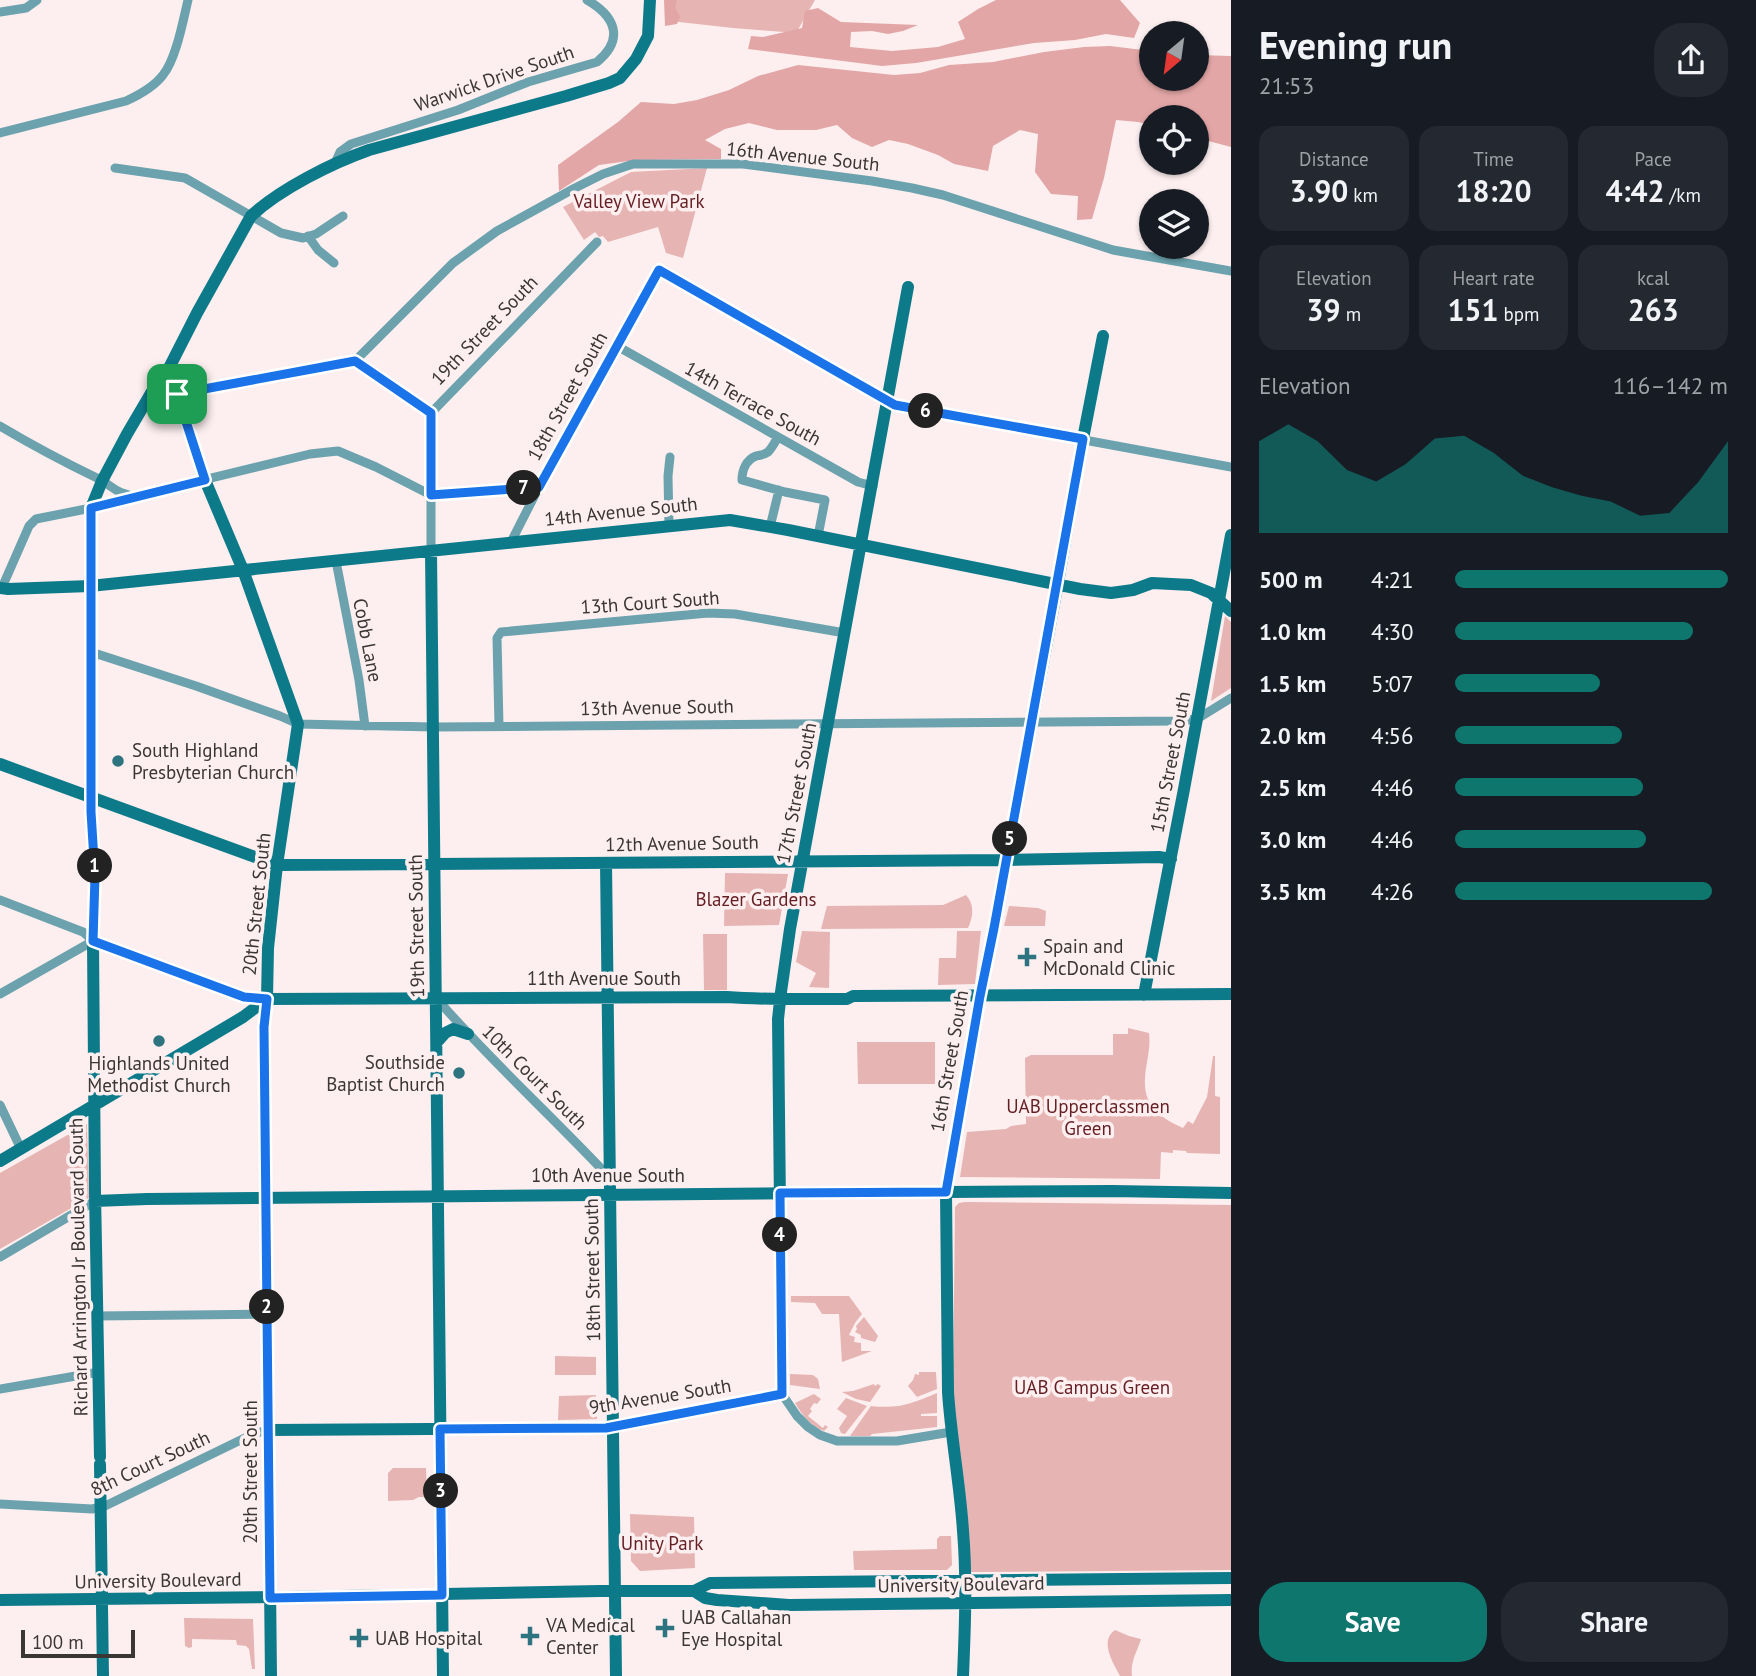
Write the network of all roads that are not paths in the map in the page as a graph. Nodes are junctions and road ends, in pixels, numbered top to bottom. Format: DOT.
graph roads {
  1 [pos="37,0"];
  2 [pos="188,0"];
  3 [pos="587,0"];
  4 [pos="650,0"];
  5 [pos="0,12"];
  6 [pos="0,133"];
  7 [pos="335,163"];
  8 [pos="115,168"];
  9 [pos="251,216"];
  10 [pos="343,216"];
  11 [pos="308,236"];
  12 [pos="597,242"];
  13 [pos="334,263"];
  14 [pos="1231,271"];
  15 [pos="908,288"];
  16 [pos="1103,336"];
  17 [pos="617,346"];
  18 [pos="355,361"];
  19 [pos="168,370"];
  20 [pos="177,394"];
  21 [pos="889,402"];
  22 [pos="431,413"];
  23 [pos="0,426"];
  24 [pos="778,437"];
  25 [pos="1083,439"];
  26 [pos="670,457"];
  27 [pos="1231,467"];
  28 [pos="205,480"];
  29 [pos="102,481"];
  30 [pos="873,486"];
  31 [pos="539,487"];
  32 [pos="779,490"];
  33 [pos="431,495"];
  34 [pos="137,496"];
  35 [pos="91,508"];
  36 [pos="669,525"];
  37 [pos="770,527"];
  38 [pos="818,536"];
  39 [pos="1231,536"];
  40 [pos="511,542"];
  41 [pos="862,545"];
  42 [pos="431,551"];
  43 [pos="336,561"];
  44 [pos="243,570"];
  45 [pos="1057,584"];
  46 [pos="90,586"];
  47 [pos="0,587"];
  48 [pos="1219,599"];
  49 [pos="1231,611"];
  50 [pos="845,634"];
  51 [pos="90,652"];
  52 [pos="1231,698"];
  53 [pos="1197,719"];
  54 [pos="1031,722"];
  55 [pos="829,723"];
  56 [pos="298,724"];
  57 [pos="365,726"];
  58 [pos="499,726"];
  59 [pos="433,727"];
  60 [pos="0,764"];
  61 [pos="91,797"];
  62 [pos="1171,859"];
  63 [pos="1006,860"];
  64 [pos="803,861"];
  65 [pos="607,863"];
  66 [pos="435,864"];
  67 [pos="277,865"];
  68 [pos="2,904"];
  69 [pos="93,941"];
  70 [pos="1231,993"];
  71 [pos="0,994"];
  72 [pos="1144,995"];
  73 [pos="980,996"];
  74 [pos="436,998"];
  75 [pos="608,998"];
  76 [pos="267,999"];
  77 [pos="780,999"];
  78 [pos="468,1034"];
  79 [pos="437,1042"];
  80 [pos="0,1105"];
  81 [pos="95,1106"];
  82 [pos="21,1149"];
  83 [pos="0,1161"];
  84 [pos="610,1178"];
  85 [pos="946,1192"];
  86 [pos="780,1193"];
  87 [pos="1231,1194"];
  88 [pos="610,1196"];
  89 [pos="438,1197"];
  90 [pos="267,1198"];
  91 [pos="95,1201"];
  92 [pos="0,1257"];
  93 [pos="267,1314"];
  94 [pos="98,1316"];
  95 [pos="99,1372"];
  96 [pos="0,1389"];
  97 [pos="782,1394"];
  98 [pos="613,1427"];
  99 [pos="440,1429"];
  100 [pos="269,1430"];
  101 [pos="951,1432"];
  102 [pos="0,1504"];
  103 [pos="101,1507"];
  104 [pos="1231,1578"];
  105 [pos="965,1581"];
  106 [pos="616,1591"];
  107 [pos="694,1591"];
  108 [pos="442,1595"];
  109 [pos="270,1598"];
  110 [pos="0,1600"];
  111 [pos="101,1600"];
  112 [pos="1231,1600"];
  113 [pos="966,1603"];
  114 [pos="103,1676"];
  115 [pos="271,1676"];
  116 [pos="443,1676"];
  117 [pos="616,1676"];
  118 [pos="962,1676"];
  1 -- 5 [label="street"];
  2 -- 6 [label="street"];
  3 -- 7 [label="street, Warwick Drive South"];
  4 -- 7 [label="street, Richard Arrington Jr Boulevard South"];
  7 -- 9 [label="street, Richard Arrington Jr Boulevard South"];
  8 -- 9 [label="street"];
  9 -- 11 [label="street"];
  9 -- 19 [label="street, Richard Arrington Jr Boulevard South"];
  10 -- 11 [label="street"];
  11 -- 13 [label="street"];
  12 -- 22 [label="street, 19th Street South"];
  14 -- 18 [label="street, 16th Avenue South"];
  15 -- 21 [label="street, 17th Street South"];
  16 -- 25 [label="street, 16th Street South"];
  17 -- 21 [label="street, 18th Street South"];
  17 -- 24 [label="street, 14th Terrace South"];
  17 -- 31 [label="street, 18th Street South"];
  18 -- 20 [label="street"];
  18 -- 22 [label="street"];
  19 -- 20 [label="street, 20th Street South"];
  19 -- 29 [label="street, Richard Arrington Jr Boulevard South"];
  20 -- 28 [label="street, 20th Street South"];
  21 -- 25 [label="street"];
  21 -- 30 [label="street, 17th Street South"];
  22 -- 33 [label="street, 19th Street South"];
  23 -- 29 [label="street"];
  24 -- 30 [label="street, 14th Terrace South"];
  24 -- 32 [label="street"];
  25 -- 27 [label="street"];
  25 -- 45 [label="street, 16th Street South"];
  26 -- 36 [label="street"];
  28 -- 33 [label="street"];
  28 -- 34 [label="street"];
  28 -- 44 [label="street, 20th Street South"];
  29 -- 34 [label="street"];
  29 -- 35 [label="street, Richard Arrington Jr Boulevard South"];
  30 -- 41 [label="street, 17th Street South"];
  31 -- 33 [label="street"];
  31 -- 40 [label="street, 18th Street South"];
  32 -- 37 [label="street"];
  32 -- 38 [label="street"];
  33 -- 42 [label="street, 19th Street South"];
  34 -- 35 [label="street"];
  35 -- 46 [label="street, Richard Arrington Jr Boulevard South"];
  35 -- 47 [label="street"];
  36 -- 37 [label="street, 14th Avenue South"];
  36 -- 40 [label="street, 14th Avenue South"];
  37 -- 38 [label="street, 14th Avenue South"];
  38 -- 41 [label="street, 14th Avenue South"];
  39 -- 48 [label="street, 15th Street South"];
  40 -- 42 [label="street, 14th Avenue South"];
  41 -- 45 [label="street, 14th Avenue South"];
  41 -- 50 [label="street, 17th Street South"];
  42 -- 43 [label="street, 14th Avenue South"];
  42 -- 59 [label="street, 19th Street South"];
  43 -- 44 [label="street, 14th Avenue South"];
  43 -- 57 [label="street, Cobb Lane"];
  44 -- 46 [label="street, 14th Avenue South"];
  44 -- 56 [label="street, 20th Street South"];
  45 -- 48 [label="street, 14th Avenue South"];
  45 -- 54 [label="street, 16th Street South"];
  46 -- 47 [label="street, 14th Avenue South"];
  46 -- 51 [label="street, Richard Arrington Jr Boulevard South"];
  48 -- 49 [label="street, 14th Avenue South"];
  48 -- 53 [label="street, 15th Street South"];
  50 -- 55 [label="street, 17th Street South"];
  50 -- 58 [label="street, 13th Court South"];
  51 -- 56 [label="street, 13th Avenue South"];
  51 -- 61 [label="street, Richard Arrington Jr Boulevard South"];
  52 -- 53 [label="street, 13th Avenue South"];
  53 -- 54 [label="street, 13th Avenue South"];
  53 -- 62 [label="street, 15th Street South"];
  54 -- 55 [label="street, 13th Avenue South"];
  54 -- 63 [label="street, 16th Street South"];
  55 -- 58 [label="street, 13th Avenue South"];
  55 -- 64 [label="street, 17th Street South"];
  56 -- 57 [label="street, 13th Avenue South"];
  56 -- 67 [label="street, 20th Street South"];
  57 -- 59 [label="street, 13th Avenue South"];
  58 -- 59 [label="street, 13th Avenue South"];
  59 -- 66 [label="street, 19th Street South"];
  60 -- 61 [label="street"];
  61 -- 67 [label="street"];
  61 -- 69 [label="street, Richard Arrington Jr Boulevard South"];
  62 -- 63 [label="street, 12th Avenue South"];
  62 -- 72 [label="street, 15th Street South"];
  63 -- 64 [label="street, 12th Avenue South"];
  63 -- 73 [label="street, 16th Street South"];
  64 -- 65 [label="street, 12th Avenue South"];
  64 -- 77 [label="street, 17th Street South"];
  65 -- 66 [label="street, 12th Avenue South"];
  65 -- 75 [label="street, 18th Street South"];
  66 -- 67 [label="street, 12th Avenue South"];
  66 -- 74 [label="street, 19th Street South"];
  67 -- 76 [label="street, 20th Street South"];
  68 -- 69 [label="street, 11th Avenue South"];
  69 -- 71 [label="street"];
  69 -- 76 [label="street, 11th Avenue South"];
  69 -- 81 [label="street, Richard Arrington Jr Boulevard South"];
  70 -- 72 [label="street, 11th Avenue South"];
  72 -- 73 [label="street, 11th Avenue South"];
  73 -- 77 [label="street, 11th Avenue South"];
  73 -- 85 [label="street, 16th Street South"];
  74 -- 75 [label="street, 11th Avenue South"];
  74 -- 76 [label="street, 11th Avenue South"];
  74 -- 78 [label="street, 10th Court South"];
  74 -- 79 [label="street, 19th Street South"];
  75 -- 77 [label="street, 11th Avenue South"];
  75 -- 84 [label="street, 18th Street South"];
  76 -- 81 [label="street"];
  76 -- 90 [label="street, 20th Street South"];
  77 -- 86 [label="street, 17th Street South"];
  78 -- 79 [label="street"];
  78 -- 84 [label="street, 10th Court South"];
  79 -- 89 [label="street, 19th Street South"];
  80 -- 82 [label="street"];
  81 -- 82 [label="street"];
  81 -- 91 [label="street, Richard Arrington Jr Boulevard South"];
  82 -- 83 [label="street"];
  84 -- 88 [label="street, 18th Street South"];
  85 -- 86 [label="street, 10th Avenue South"];
  85 -- 87 [label="street, 10th Avenue South"];
  85 -- 101 [label="street, 16th Street South"];
  86 -- 88 [label="street, 10th Avenue South"];
  86 -- 97 [label="street, 17th Street South"];
  88 -- 89 [label="street, 10th Avenue South"];
  88 -- 98 [label="street, 18th Street South"];
  89 -- 90 [label="street, 10th Avenue South"];
  89 -- 99 [label="street, 19th Street South"];
  90 -- 91 [label="street, 10th Avenue South"];
  90 -- 93 [label="street, 20th Street South"];
  91 -- 92 [label="street, 10th Avenue South"];
  91 -- 94 [label="street, Richard Arrington Jr Boulevard South"];
  93 -- 94 [label="street"];
  93 -- 100 [label="street, 20th Street South"];
  94 -- 95 [label="street, Richard Arrington Jr Boulevard South"];
  95 -- 96 [label="street"];
  95 -- 103 [label="street, Richard Arrington Jr Boulevard South"];
  97 -- 98 [label="street, 9th Avenue South"];
  97 -- 101 [label="street"];
  98 -- 99 [label="street, 9th Avenue South"];
  98 -- 106 [label="street, 18th Street South"];
  99 -- 100 [label="street, 9th Avenue South"];
  99 -- 108 [label="street, 19th Street South"];
  100 -- 103 [label="street, 8th Court South"];
  100 -- 109 [label="street, 20th Street South"];
  101 -- 105 [label="street, 16th Street South"];
  102 -- 103 [label="street, 8th Court South"];
  103 -- 111 [label="street, Richard Arrington Jr Boulevard South"];
  104 -- 105 [label="street, University Boulevard"];
  105 -- 107 [label="street, University Boulevard"];
  105 -- 113 [label="street, 16th Street South"];
  106 -- 107 [label="street, University Boulevard"];
  106 -- 108 [label="street, University Boulevard"];
  106 -- 117 [label="street, 18th Street South"];
  107 -- 113 [label="street, University Boulevard"];
  108 -- 109 [label="street, University Boulevard"];
  108 -- 116 [label="street, 19th Street South"];
  109 -- 111 [label="street, University Boulevard"];
  109 -- 115 [label="street, 20th Street South"];
  110 -- 111 [label="street, University Boulevard"];
  111 -- 114 [label="street, Richard Arrington Jr Boulevard South"];
  112 -- 113 [label="street, University Boulevard"];
  113 -- 118 [label="street, 16th Street South"];
}
